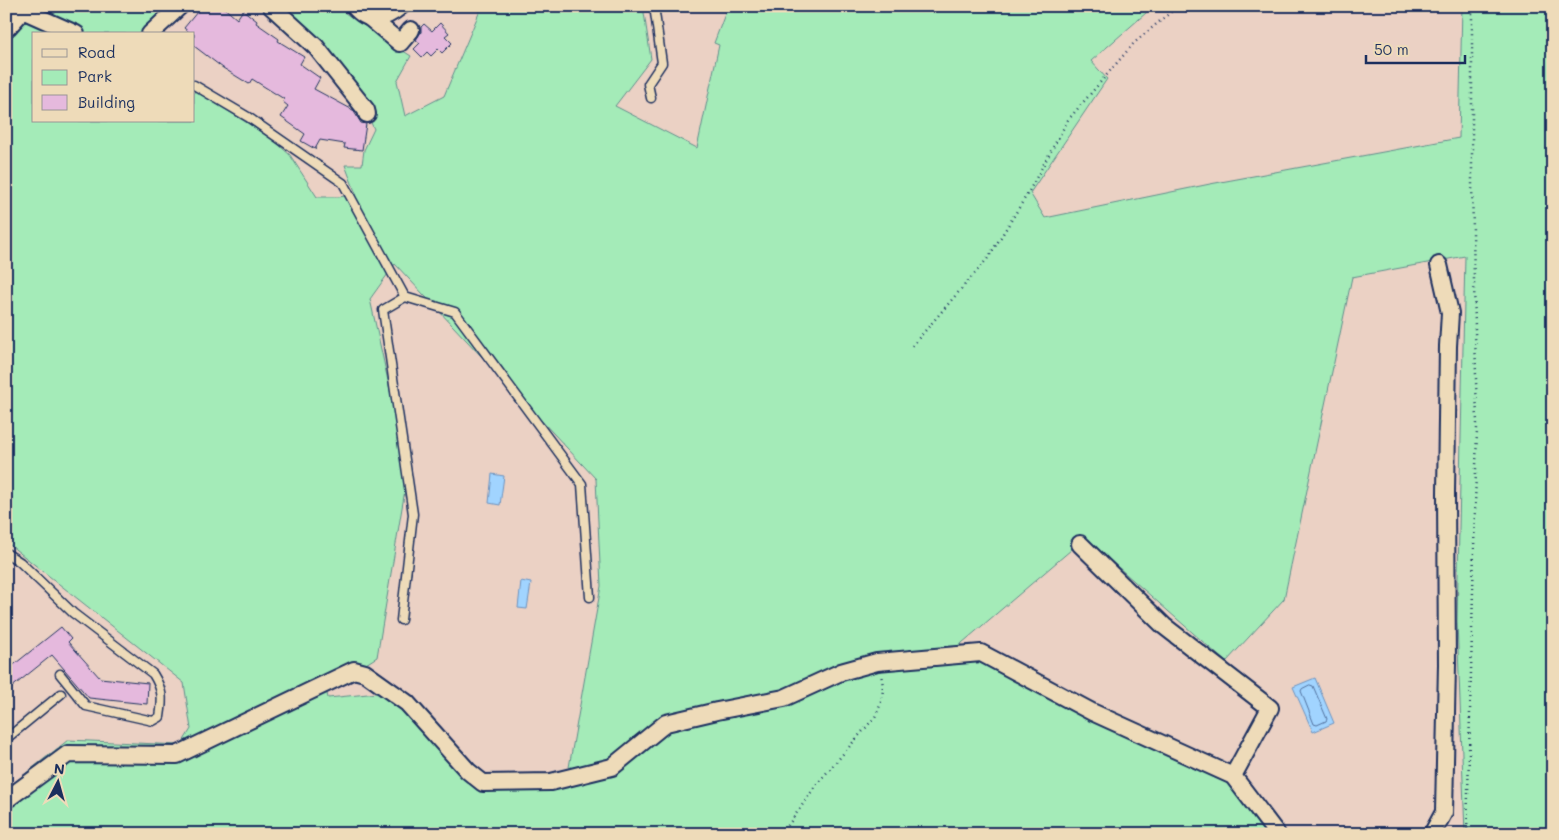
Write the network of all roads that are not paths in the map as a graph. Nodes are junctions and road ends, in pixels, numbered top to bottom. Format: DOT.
graph roads {
  1 [pos="180,6"];
  2 [pos="271,6"];
  3 [pos="354,6"];
  4 [pos="401,6"];
  5 [pos="654,6"];
  6 [pos="16,13"];
  7 [pos="369,18"];
  8 [pos="411,30"];
  9 [pos="70,32"];
  10 [pos="152,32"];
  11 [pos="195,86"];
  12 [pos="651,98"];
  13 [pos="367,114"];
  14 [pos="1439,265"];
  15 [pos="405,297"];
  16 [pos="1080,544"];
  17 [pos="6,553"];
  18 [pos="590,597"];
  19 [pos="401,620"];
  20 [pos="60,674"];
  21 [pos="61,694"];
  22 [pos="6,739"];
  23 [pos="1233,776"];
  24 [pos="6,800"];
  25 [pos="1277,834"];
  26 [pos="1432,834"];
  1 -- 10 [label="street"];
  2 -- 13 [label="street"];
  3 -- 7 [label="street"];
  4 -- 7 [label="street"];
  5 -- 12 [label="lane"];
  6 -- 9 [label="street"];
  7 -- 8 [label="street"];
  11 -- 15 [label="lane"];
  14 -- 26 [label="street"];
  15 -- 18 [label="lane"];
  15 -- 19 [label="lane"];
  16 -- 23 [label="street"];
  17 -- 20 [label="lane"];
  21 -- 22 [label="lane"];
  23 -- 24 [label="street"];
  23 -- 25 [label="street"];
}
